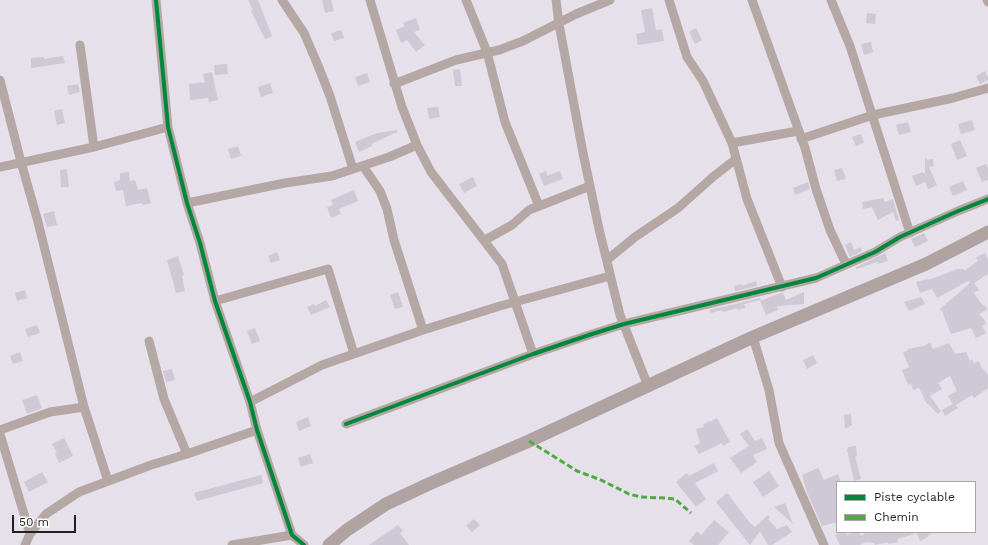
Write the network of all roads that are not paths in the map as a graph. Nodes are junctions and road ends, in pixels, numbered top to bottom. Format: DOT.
graph roads {
  1 [pos="156,0"];
  2 [pos="282,0"];
  3 [pos="370,0"];
  4 [pos="466,0"];
  5 [pos="556,0"];
  6 [pos="610,0"];
  7 [pos="669,0"];
  8 [pos="752,0"];
  9 [pos="831,0"];
  10 [pos="559,24"];
  11 [pos="80,45"];
  12 [pos="487,52"];
  13 [pos="0,80"];
  14 [pos="394,84"];
  15 [pos="988,88"];
  16 [pos="873,115"];
  17 [pos="168,127"];
  18 [pos="800,135"];
  19 [pos="732,143"];
  20 [pos="417,145"];
  21 [pos="94,147"];
  22 [pos="736,159"];
  23 [pos="21,162"];
  24 [pos="363,166"];
  25 [pos="0,167"];
  26 [pos="353,169"];
  27 [pos="590,186"];
  28 [pos="988,199"];
  29 [pos="187,203"];
  30 [pos="539,206"];
  31 [pos="988,232"];
  32 [pos="910,233"];
  33 [pos="485,240"];
  34 [pos="607,260"];
  35 [pos="846,264"];
  36 [pos="610,276"];
  37 [pos="782,287"];
  38 [pos="215,301"];
  39 [pos="516,302"];
  40 [pos="624,324"];
  41 [pos="423,330"];
  42 [pos="753,337"];
  43 [pos="149,341"];
  44 [pos="354,354"];
  45 [pos="533,354"];
  46 [pos="648,386"];
  47 [pos="250,402"];
  48 [pos="84,407"];
  49 [pos="346,424"];
  50 [pos="0,430"];
  51 [pos="257,430"];
  52 [pos="0,434"];
  53 [pos="187,454"];
  54 [pos="108,481"];
  55 [pos="30,534"];
  56 [pos="292,535"];
  57 [pos="25,545"];
  58 [pos="232,545"];
  59 [pos="304,545"];
  60 [pos="329,545"];
  61 [pos="824,545"];
  1 -- 17 [label="street"];
  2 -- 26 [label="street"];
  3 -- 14 [label="street"];
  4 -- 12 [label="street"];
  5 -- 10 [label="street"];
  6 -- 10 [label="street"];
  7 -- 19 [label="street"];
  8 -- 18 [label="street"];
  9 -- 16 [label="street"];
  10 -- 12 [label="street"];
  10 -- 27 [label="street"];
  11 -- 21 [label="street"];
  12 -- 14 [label="street"];
  12 -- 30 [label="street"];
  13 -- 23 [label="street"];
  14 -- 20 [label="street"];
  15 -- 16 [label="street"];
  16 -- 18 [label="street"];
  16 -- 32 [label="street"];
  17 -- 21 [label="street"];
  17 -- 29 [label="street"];
  18 -- 19 [label="street"];
  18 -- 35 [label="street"];
  19 -- 22 [label="street"];
  20 -- 24 [label="street"];
  20 -- 33 [label="street"];
  21 -- 23 [label="street"];
  22 -- 34 [label="street"];
  22 -- 37 [label="street"];
  23 -- 25 [label="street"];
  23 -- 48 [label="street"];
  24 -- 26 [label="street"];
  24 -- 41 [label="street"];
  26 -- 29 [label="street"];
  27 -- 30 [label="street"];
  27 -- 34 [label="street"];
  28 -- 32 [label="street"];
  29 -- 38 [label="street"];
  30 -- 33 [label="street"];
  31 -- 42 [label="highway"];
  32 -- 35 [label="street"];
  33 -- 39 [label="street"];
  34 -- 36 [label="street"];
  35 -- 37 [label="street"];
  36 -- 39 [label="street"];
  36 -- 40 [label="street"];
  37 -- 40 [label="street"];
  38 -- 44 [label="street"];
  38 -- 47 [label="street"];
  39 -- 41 [label="street"];
  39 -- 45 [label="street"];
  40 -- 45 [label="street"];
  40 -- 46 [label="street"];
  41 -- 44 [label="street"];
  42 -- 46 [label="highway"];
  42 -- 61 [label="street"];
  43 -- 53 [label="street"];
  44 -- 47 [label="street"];
  45 -- 49 [label="street"];
  46 -- 60 [label="highway"];
  47 -- 51 [label="street"];
  48 -- 50 [label="street"];
  48 -- 54 [label="street"];
  51 -- 53 [label="street"];
  51 -- 56 [label="street"];
  52 -- 55 [label="street"];
  53 -- 54 [label="street"];
  54 -- 55 [label="street"];
  55 -- 57 [label="street"];
  56 -- 58 [label="street"];
  56 -- 59 [label="street"];
}
